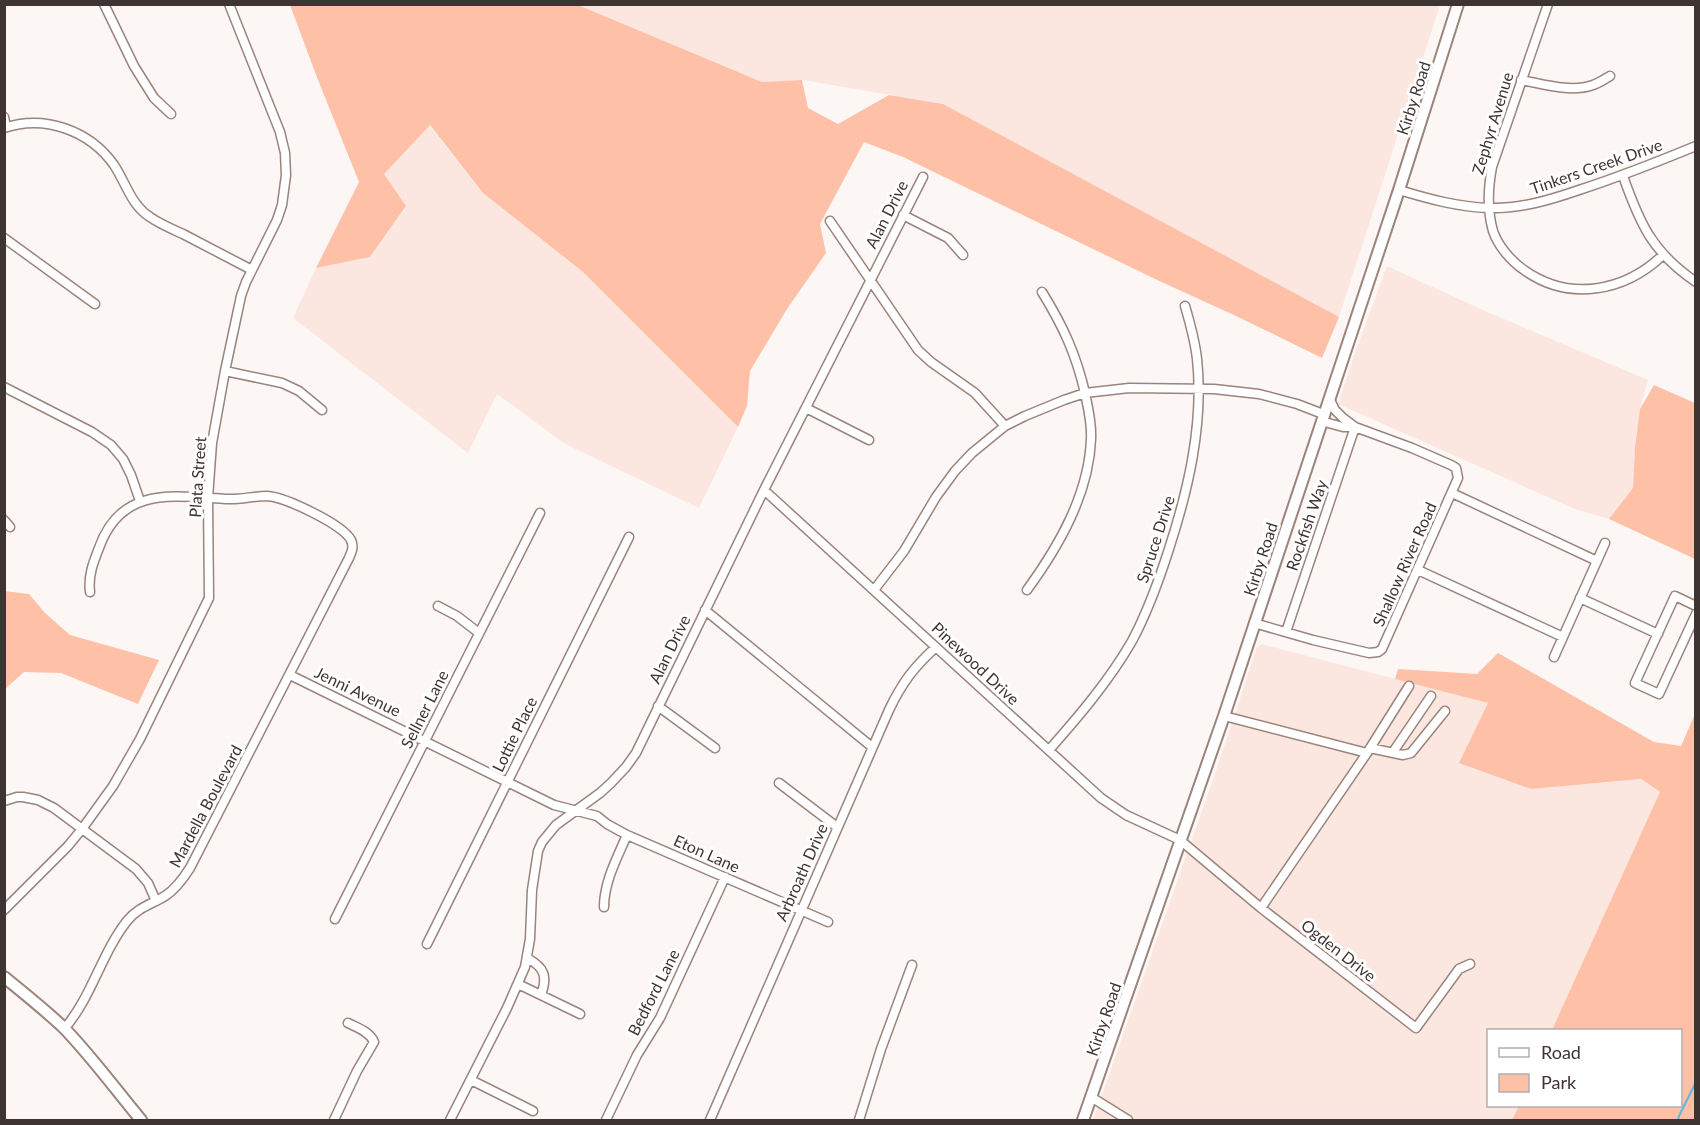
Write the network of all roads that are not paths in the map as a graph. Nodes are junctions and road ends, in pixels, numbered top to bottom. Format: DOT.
graph roads {
  1 [pos="105,4"];
  2 [pos="229,4"];
  3 [pos="1458,4"];
  4 [pos="1548,4"];
  5 [pos="1610,76"];
  6 [pos="1521,80"];
  7 [pos="171,114"];
  8 [pos="4,117"];
  9 [pos="5,128"];
  10 [pos="1695,146"];
  11 [pos="1623,176"];
  12 [pos="923,177"];
  13 [pos="1399,190"];
  14 [pos="1490,208"];
  15 [pos="903,215"];
  16 [pos="830,221"];
  17 [pos="4,238"];
  18 [pos="963,255"];
  19 [pos="1663,255"];
  20 [pos="252,270"];
  21 [pos="870,279"];
  22 [pos="1695,282"];
  23 [pos="1042,292"];
  24 [pos="95,304"];
  25 [pos="1185,306"];
  26 [pos="225,371"];
  27 [pos="4,387"];
  28 [pos="1198,388"];
  29 [pos="1085,393"];
  30 [pos="1329,398"];
  31 [pos="806,408"];
  32 [pos="322,410"];
  33 [pos="1322,417"];
  34 [pos="1005,426"];
  35 [pos="1355,427"];
  36 [pos="869,440"];
  37 [pos="764,490"];
  38 [pos="1452,493"];
  39 [pos="208,498"];
  40 [pos="140,501"];
  41 [pos="540,513"];
  42 [pos="629,537"];
  43 [pos="1605,543"];
  44 [pos="1597,561"];
  45 [pos="1418,570"];
  46 [pos="874,590"];
  47 [pos="1027,590"];
  48 [pos="90,592"];
  49 [pos="1580,598"];
  50 [pos="438,606"];
  51 [pos="1695,606"];
  52 [pos="705,610"];
  53 [pos="1695,614"];
  54 [pos="1254,623"];
  55 [pos="1286,632"];
  56 [pos="479,633"];
  57 [pos="1658,634"];
  58 [pos="1563,637"];
  59 [pos="936,647"];
  60 [pos="1554,657"];
  61 [pos="290,675"];
  62 [pos="1409,686"];
  63 [pos="1431,696"];
  64 [pos="658,706"];
  65 [pos="1445,711"];
  66 [pos="1224,716"];
  67 [pos="426,740"];
  68 [pos="872,747"];
  69 [pos="716,748"];
  70 [pos="1049,750"];
  71 [pos="1368,751"];
  72 [pos="1393,752"];
  73 [pos="507,782"];
  74 [pos="779,783"];
  75 [pos="4,801"];
  76 [pos="575,811"];
  77 [pos="837,827"];
  78 [pos="82,829"];
  79 [pos="627,835"];
  80 [pos="1180,840"];
  81 [pos="724,876"];
  82 [pos="156,901"];
  83 [pos="604,907"];
  84 [pos="1261,908"];
  85 [pos="4,910"];
  86 [pos="801,910"];
  87 [pos="335,919"];
  88 [pos="828,922"];
  89 [pos="427,944"];
  90 [pos="527,958"];
  91 [pos="912,964"];
  92 [pos="1470,964"];
  93 [pos="4,977"];
  94 [pos="518,984"];
  95 [pos="541,995"];
  96 [pos="580,1014"];
  97 [pos="348,1023"];
  98 [pos="64,1029"];
  99 [pos="471,1080"];
  100 [pos="1091,1098"];
  101 [pos="533,1111"];
  102 [pos="141,1120"];
  103 [pos="334,1120"];
  104 [pos="450,1120"];
  105 [pos="606,1120"];
  106 [pos="710,1120"];
  107 [pos="859,1120"];
  108 [pos="1083,1120"];
  109 [pos="1128,1120"];
  1 -- 7 [label="street"];
  2 -- 20 [label="street, Plata Street"];
  3 -- 13 [label="main road, Kirby Road"];
  4 -- 6 [label="street, Zephyr Avenue"];
  5 -- 6 [label="street"];
  6 -- 14 [label="street, Zephyr Avenue"];
  8 -- 9 [label="street"];
  9 -- 20 [label="street"];
  10 -- 11 [label="street, Tinkers Creek Drive"];
  11 -- 14 [label="street, Tinkers Creek Drive"];
  11 -- 19 [label="street"];
  12 -- 15 [label="street, Alan Drive"];
  13 -- 14 [label="street, Tinkers Creek Drive"];
  13 -- 30 [label="main road, Kirby Road"];
  14 -- 19 [label="street, Zephyr Avenue"];
  15 -- 18 [label="street"];
  15 -- 21 [label="street, Alan Drive"];
  16 -- 21 [label="street"];
  17 -- 24 [label="street"];
  19 -- 22 [label="street"];
  20 -- 26 [label="street, Plata Street"];
  21 -- 31 [label="street, Alan Drive"];
  21 -- 34 [label="street"];
  23 -- 29 [label="street"];
  25 -- 28 [label="street, Spruce Drive"];
  26 -- 32 [label="street"];
  26 -- 39 [label="street, Plata Street"];
  27 -- 40 [label="street"];
  28 -- 29 [label="street, Shallow River Road"];
  28 -- 33 [label="street, Shallow River Road"];
  28 -- 70 [label="street, Spruce Drive"];
  29 -- 34 [label="street, Shallow River Road"];
  29 -- 47 [label="street"];
  30 -- 33 [label="main road, Kirby Road"];
  30 -- 35 [label="street, Shallow River Road"];
  31 -- 36 [label="street"];
  31 -- 37 [label="street, Alan Drive"];
  33 -- 35 [label="street, Shallow River Road"];
  33 -- 54 [label="main road, Kirby Road"];
  34 -- 46 [label="street, Shallow River Road"];
  35 -- 38 [label="street, Shallow River Road"];
  35 -- 55 [label="street, Rockfish Way"];
  37 -- 46 [label="street, Pinewood Drive"];
  37 -- 52 [label="street, Alan Drive"];
  38 -- 44 [label="street"];
  38 -- 45 [label="street, Shallow River Road"];
  39 -- 40 [label="street"];
  39 -- 61 [label="street, Mardella Boulevard"];
  39 -- 78 [label="street, Plata Street"];
  40 -- 48 [label="street"];
  41 -- 56 [label="street, Sellner Lane"];
  42 -- 73 [label="street, Lottie Place"];
  43 -- 44 [label="street"];
  44 -- 49 [label="street"];
  45 -- 55 [label="street, Shallow River Road"];
  45 -- 58 [label="street"];
  46 -- 59 [label="street, Pinewood Drive"];
  49 -- 57 [label="street"];
  49 -- 58 [label="street"];
  50 -- 56 [label="street"];
  51 -- 57 [label="street"];
  52 -- 64 [label="street, Alan Drive"];
  52 -- 68 [label="street"];
  53 -- 57 [label="street"];
  54 -- 55 [label="street, Shallow River Road"];
  54 -- 66 [label="main road, Kirby Road"];
  56 -- 67 [label="street, Sellner Lane"];
  58 -- 60 [label="street"];
  59 -- 68 [label="street, Arbroath Drive"];
  59 -- 70 [label="street, Pinewood Drive"];
  61 -- 67 [label="street, Jenni Avenue"];
  61 -- 82 [label="street, Mardella Boulevard"];
  62 -- 71 [label="street"];
  63 -- 72 [label="street"];
  64 -- 69 [label="street"];
  64 -- 76 [label="street, Alan Drive"];
  65 -- 72 [label="street"];
  66 -- 71 [label="street"];
  66 -- 80 [label="main road, Kirby Road"];
  67 -- 73 [label="street, Jenni Avenue"];
  67 -- 87 [label="street, Sellner Lane"];
  68 -- 77 [label="street, Arbroath Drive"];
  70 -- 80 [label="street, Pinewood Drive"];
  71 -- 72 [label="street"];
  71 -- 84 [label="street"];
  73 -- 76 [label="street, Jenni Avenue"];
  73 -- 89 [label="street, Lottie Place"];
  74 -- 77 [label="street"];
  75 -- 78 [label="street"];
  76 -- 79 [label="street, Eton Lane"];
  76 -- 90 [label="street, Alan Drive"];
  77 -- 86 [label="street, Arbroath Drive"];
  78 -- 82 [label="street"];
  78 -- 85 [label="street, Plata Street"];
  79 -- 81 [label="street, Eton Lane"];
  79 -- 83 [label="street"];
  80 -- 84 [label="street, Ogden Drive"];
  80 -- 100 [label="main road, Kirby Road"];
  81 -- 86 [label="street, Eton Lane"];
  81 -- 105 [label="street, Bedford Lane"];
  82 -- 98 [label="street, Mardella Boulevard"];
  84 -- 92 [label="street, Ogden Drive"];
  86 -- 88 [label="street, Eton Lane"];
  86 -- 106 [label="street, Arbroath Drive"];
  90 -- 94 [label="street, Alan Drive"];
  90 -- 95 [label="street"];
  91 -- 107 [label="street"];
  93 -- 98 [label="main road"];
  94 -- 95 [label="street"];
  94 -- 99 [label="street, Alan Drive"];
  95 -- 96 [label="street"];
  97 -- 103 [label="street"];
  98 -- 102 [label="main road"];
  99 -- 101 [label="street"];
  99 -- 104 [label="street, Alan Drive"];
  100 -- 108 [label="main road, Kirby Road"];
  100 -- 109 [label="street"];
}
